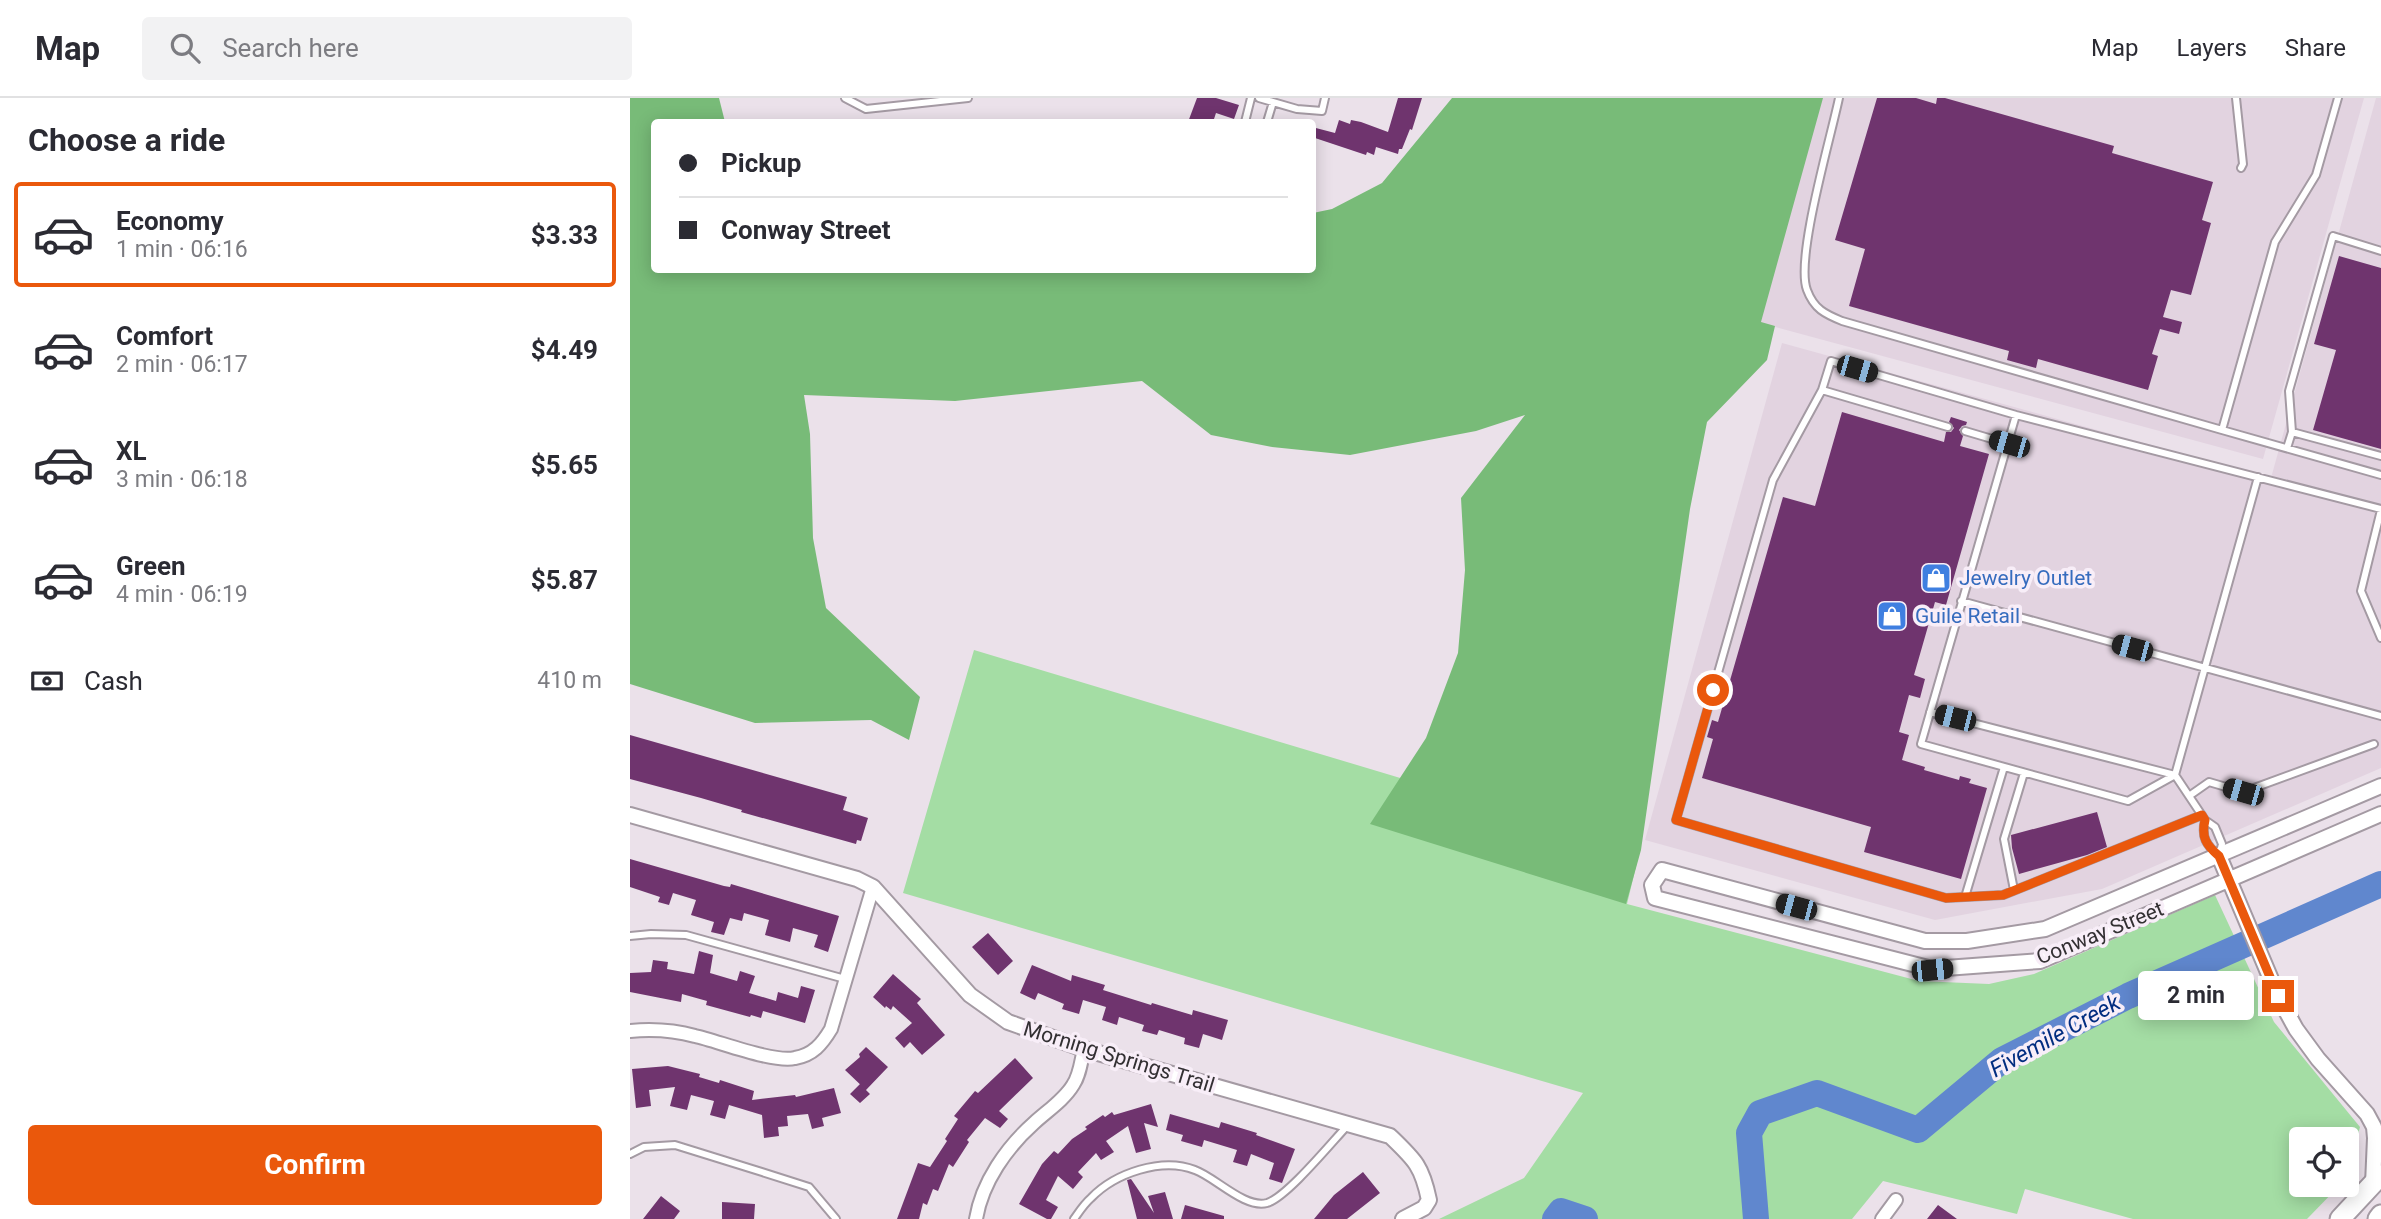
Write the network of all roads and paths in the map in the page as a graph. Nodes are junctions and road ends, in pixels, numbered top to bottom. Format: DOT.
graph roads {
  1 [pos="845,98"];
  2 [pos="968,98"];
  3 [pos="1251,98"];
  4 [pos="1259,98"];
  5 [pos="1325,98"];
  6 [pos="1839,98"];
  7 [pos="2236,98"];
  8 [pos="2338,98"];
  9 [pos="1273,102"];
  10 [pos="1246,119"];
  11 [pos="1268,119"];
  12 [pos="2241,168"];
  13 [pos="2381,251"];
  14 [pos="1822,390"];
  15 [pos="2016,415"];
  16 [pos="1948,427"];
  17 [pos="2222,430"];
  18 [pos="1965,431"];
  19 [pos="2292,432"];
  20 [pos="2009,444"];
  21 [pos="2287,448"];
  22 [pos="2381,456"];
  23 [pos="2381,475"];
  24 [pos="2258,477"];
  25 [pos="2381,510"];
  26 [pos="1961,601"];
  27 [pos="2381,638"];
  28 [pos="2205,668"];
  29 [pos="1930,712"];
  30 [pos="2381,716"];
  31 [pos="2374,744"];
  32 [pos="2004,767"];
  33 [pos="2024,773"];
  34 [pos="2175,775"];
  35 [pos="2381,786"];
  36 [pos="2189,796"];
  37 [pos="2381,814"];
  38 [pos="630,815"];
  39 [pos="2204,818"];
  40 [pos="2219,856"];
  41 [pos="2229,880"];
  42 [pos="873,887"];
  43 [pos="2014,890"];
  44 [pos="1965,897"];
  45 [pos="630,936"];
  46 [pos="845,979"];
  47 [pos="630,1031"];
  48 [pos="1084,1049"];
  49 [pos="1348,1125"];
  50 [pos="630,1154"];
  51 [pos="2377,1180"];
  52 [pos="1896,1200"];
  53 [pos="836,1219"];
  54 [pos="976,1219"];
  55 [pos="1074,1219"];
  56 [pos="1403,1219"];
  57 [pos="1882,1219"];
  58 [pos="2340,1219"];
  1 -- 2 [label="lane"];
  3 -- 10 [label="lane"];
  4 -- 9 [label="lane"];
  5 -- 9 [label="lane"];
  6 -- 17 [label="lane"];
  7 -- 12 [label="lane"];
  8 -- 17 [label="lane"];
  9 -- 11 [label="lane"];
  13 -- 19 [label="lane"];
  14 -- 15 [label="lane"];
  14 -- 16 [label="lane"];
  14 -- 44 [label="lane"];
  15 -- 20 [label="lane"];
  15 -- 24 [label="lane"];
  17 -- 21 [label="lane"];
  18 -- 20 [label="lane"];
  19 -- 21 [label="lane"];
  19 -- 22 [label="lane"];
  20 -- 26 [label="lane"];
  21 -- 23 [label="lane"];
  24 -- 25 [label="lane"];
  24 -- 28 [label="lane"];
  25 -- 27 [label="lane"];
  26 -- 28 [label="lane"];
  26 -- 29 [label="lane"];
  28 -- 30 [label="lane"];
  28 -- 34 [label="lane"];
  29 -- 32 [label="lane"];
  29 -- 34 [label="lane"];
  31 -- 36 [label="lane"];
  32 -- 33 [label="lane"];
  32 -- 44 [label="lane"];
  33 -- 34 [label="lane"];
  33 -- 43 [label="lane"];
  34 -- 36 [label="lane"];
  35 -- 40 [label="street"];
  36 -- 39 [label="lane"];
  37 -- 41 [label="street"];
  38 -- 42 [label="street, Morning Springs Trail"];
  39 -- 40 [label="lane"];
  39 -- 40 [label="lane"];
  39 -- 43 [label="lane"];
  40 -- 41 [label="street"];
  40 -- 41 [label="street, Conway Street"];
  41 -- 51 [label="street"];
  42 -- 46 [label="street"];
  42 -- 48 [label="street, Morning Springs Trail"];
  43 -- 44 [label="lane"];
  45 -- 46 [label="lane"];
  46 -- 47 [label="street"];
  48 -- 49 [label="street, Morning Springs Trail"];
  48 -- 54 [label="street"];
  49 -- 55 [label="lane"];
  49 -- 56 [label="street, Morning Springs Trail"];
  50 -- 53 [label="lane"];
  51 -- 58 [label="main road"];
  52 -- 57 [label="street"];
}
